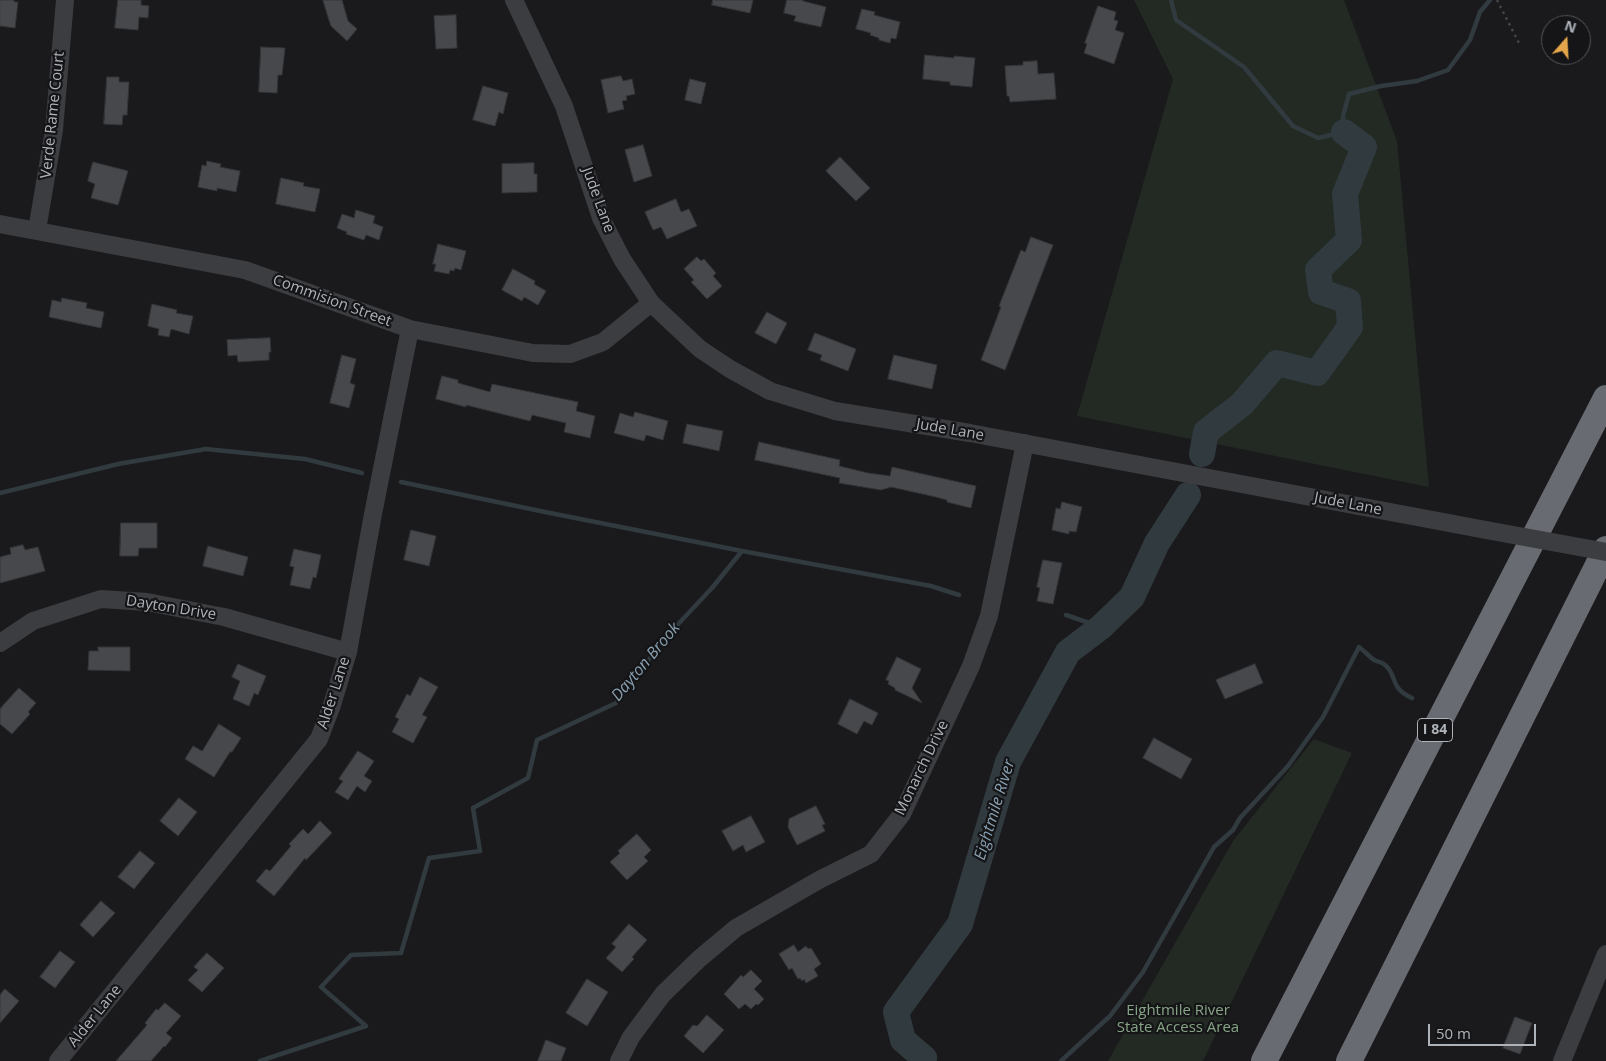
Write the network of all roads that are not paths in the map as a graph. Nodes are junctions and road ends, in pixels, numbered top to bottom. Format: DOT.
graph roads {
  1 [pos="65,0"];
  2 [pos="514,0"];
  3 [pos="0,224"];
  4 [pos="37,230"];
  5 [pos="651,304"];
  6 [pos="410,329"];
  7 [pos="1606,398"];
  8 [pos="1025,443"];
  9 [pos="1606,551"];
  10 [pos="0,643"];
  11 [pos="348,652"];
  12 [pos="1606,954"];
  13 [pos="58,1061"];
  14 [pos="619,1061"];
  15 [pos="1264,1061"];
  16 [pos="1349,1061"];
  17 [pos="1562,1061"];
  1 -- 4 [label="street, Verde Rame Court"];
  2 -- 5 [label="street, Jude Lane"];
  3 -- 4 [label="street, Commision Street"];
  4 -- 6 [label="street, Commision Street"];
  5 -- 6 [label="street, Commision Street"];
  5 -- 8 [label="street, Jude Lane"];
  6 -- 11 [label="street, Alder Lane"];
  7 -- 15 [label="highway, I 84"];
  8 -- 9 [label="street, Jude Lane, bridge"];
  8 -- 14 [label="street, Monarch Drive"];
  9 -- 16 [label="highway"];
  10 -- 11 [label="street, Dayton Drive"];
  11 -- 13 [label="street, Alder Lane"];
  12 -- 17 [label="street"];
}
